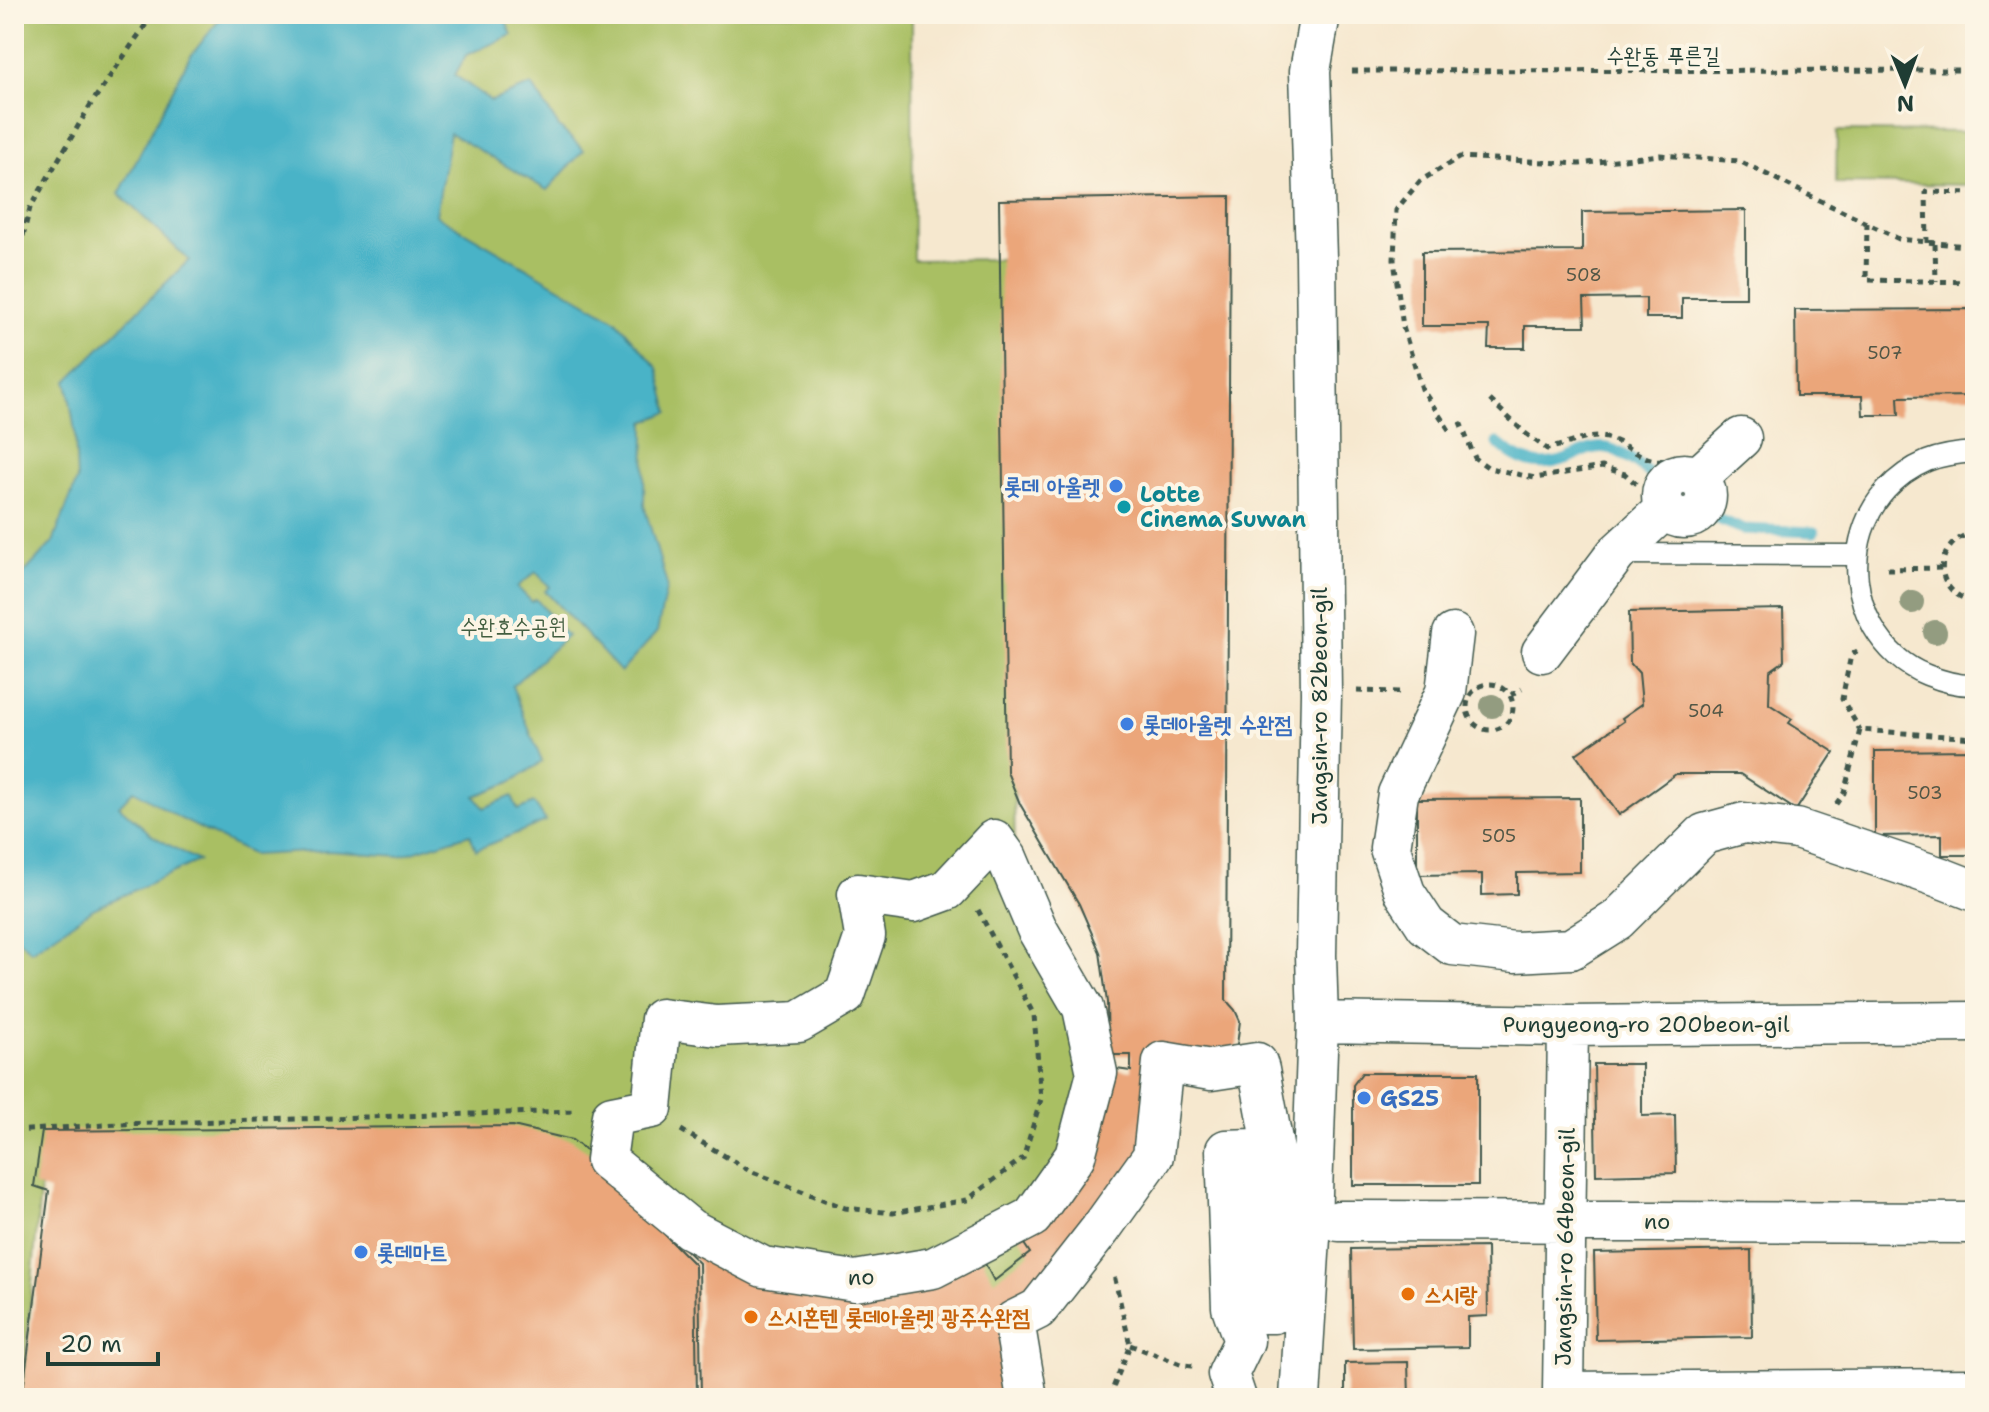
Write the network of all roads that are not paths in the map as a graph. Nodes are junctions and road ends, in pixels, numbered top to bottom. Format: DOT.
graph roads {
  1 [pos="1320,14"];
  2 [pos="1741,438"];
  3 [pos="1975,452"];
  4 [pos="1616,554"];
  5 [pos="1856,562"];
  6 [pos="1453,634"];
  7 [pos="1542,652"];
  8 [pos="1975,685"];
  9 [pos="1975,891"];
  10 [pos="1318,1022"];
  11 [pos="1975,1022"];
  12 [pos="1568,1026"];
  13 [pos="645,1109"];
  14 [pos="1339,1221"];
  15 [pos="1566,1221"];
  16 [pos="1975,1223"];
  17 [pos="1232,1384"];
  18 [pos="1975,1389"];
  19 [pos="1027,1398"];
  20 [pos="1300,1398"];
  1 -- 10 [label="street, Jangsin-ro 82beon-gil"];
  2 -- 4 [label="street"];
  3 -- 5 [label="lane"];
  4 -- 5 [label="lane"];
  4 -- 7 [label="street"];
  5 -- 8 [label="lane"];
  6 -- 9 [label="street"];
  10 -- 12 [label="street, Pungyeong-ro 200beon-gil"];
  10 -- 20 [label="street, Jangsin-ro 82beon-gil"];
  11 -- 12 [label="street, Pungyeong-ro 200beon-gil"];
  12 -- 15 [label="street, Jangsin-ro 64beon-gil"];
  13 -- 13 [label="street, no"];
  14 -- 15 [label="street, no"];
  15 -- 16 [label="street, no"];
  15 -- 18 [label="street, Jangsin-ro 64beon-gil"];
  17 -- 19 [label="street"];
}
